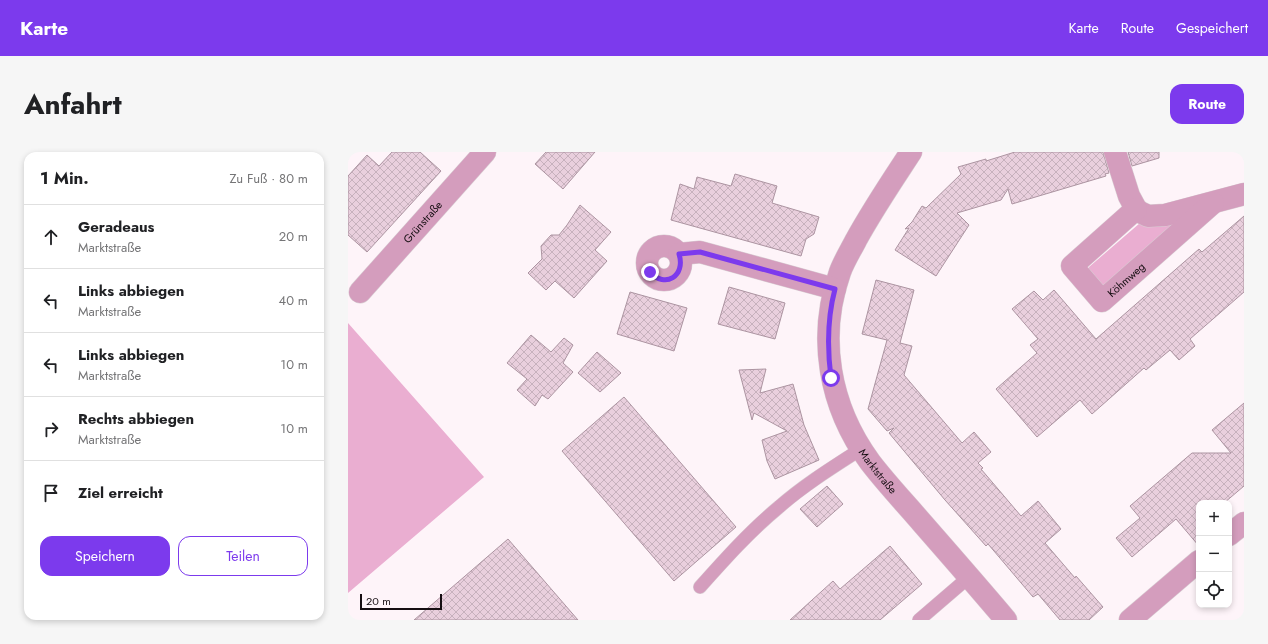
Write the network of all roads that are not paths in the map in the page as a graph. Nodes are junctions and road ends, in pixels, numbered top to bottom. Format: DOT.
graph roads {
  1 [pos="485,152"];
  2 [pos="911,152"];
  3 [pos="1115,152"];
  4 [pos="1244,194"];
  5 [pos="1213,203"];
  6 [pos="1136,209"];
  7 [pos="679,254"];
  8 [pos="835,289"];
  9 [pos="360,292"];
  10 [pos="861,449"];
  11 [pos="1244,522"];
  12 [pos="1232,532"];
  13 [pos="1196,564"];
  14 [pos="970,577"];
  15 [pos="700,587"];
  16 [pos="919,620"];
  17 [pos="1006,620"];
  18 [pos="1130,620"];
  1 -- 9 [label="street, Grünstraße"];
  2 -- 8 [label="street, Marktstraße"];
  3 -- 6 [label="street"];
  4 -- 5 [label="street, Köhmweg"];
  5 -- 6 [label="street, Köhmweg"];
  5 -- 6 [label="street, Köhmweg"];
  7 -- 8 [label="street"];
  8 -- 10 [label="street, Marktstraße"];
  10 -- 14 [label="street, Marktstraße"];
  10 -- 15 [label="lane"];
  11 -- 12 [label="street"];
  13 -- 18 [label="street"];
  14 -- 16 [label="lane"];
  14 -- 17 [label="street, Marktstraße"];
}
